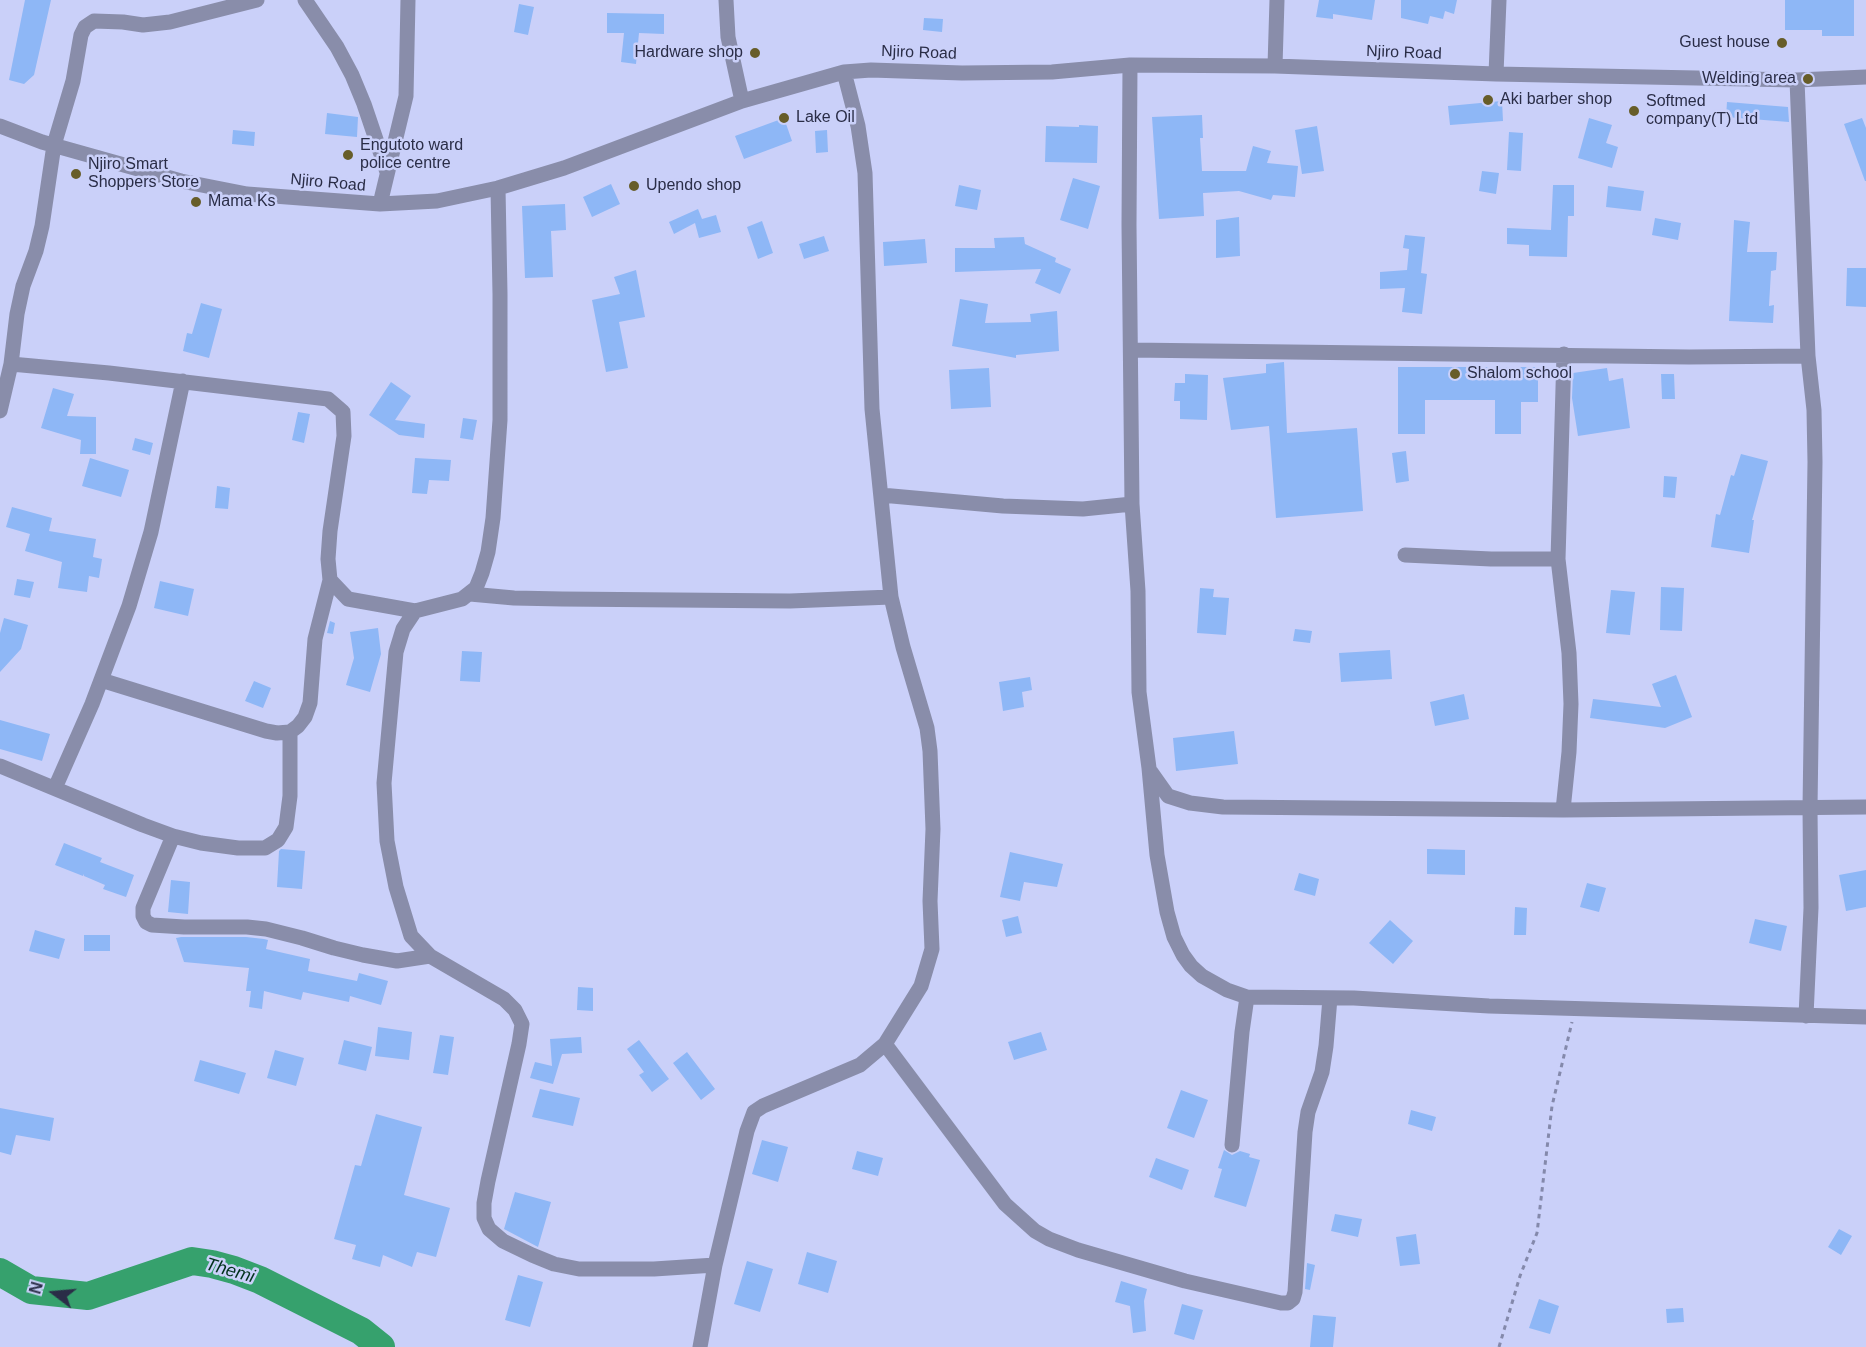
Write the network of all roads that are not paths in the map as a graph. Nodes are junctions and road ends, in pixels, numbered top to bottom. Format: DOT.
graph roads {
  1 [pos="257,0"];
  2 [pos="305,0"];
  3 [pos="408,0"];
  4 [pos="726,0"];
  5 [pos="1277,0"];
  6 [pos="1499,0"];
  7 [pos="1130,65"];
  8 [pos="1275,66"];
  9 [pos="844,72"];
  10 [pos="1496,74"];
  11 [pos="1866,77"];
  12 [pos="1797,80"];
  13 [pos="742,101"];
  14 [pos="0,126"];
  15 [pos="54,145"];
  16 [pos="387,173"];
  17 [pos="498,188"];
  18 [pos="380,204"];
  19 [pos="1131,350"];
  20 [pos="1564,354"];
  21 [pos="1808,356"];
  22 [pos="11,364"];
  23 [pos="183,381"];
  24 [pos="0,411"];
  25 [pos="881,495"];
  26 [pos="1132,504"];
  27 [pos="1405,555"];
  28 [pos="1558,559"];
  29 [pos="330,580"];
  30 [pos="470,594"];
  31 [pos="891,597"];
  32 [pos="415,611"];
  33 [pos="101,680"];
  34 [pos="290,732"];
  35 [pos="0,766"];
  36 [pos="1149,768"];
  37 [pos="55,788"];
  38 [pos="1866,807"];
  39 [pos="1810,808"];
  40 [pos="1563,810"];
  41 [pos="173,836"];
  42 [pos="430,956"];
  43 [pos="1247,997"];
  44 [pos="1330,998"];
  45 [pos="1806,1016"];
  46 [pos="1866,1017"];
  47 [pos="885,1044"];
  48 [pos="1232,1145"];
  49 [pos="715,1266"];
  50 [pos="700,1347"];
  1 -- 15 [label="street"];
  2 -- 16 [label="street"];
  3 -- 16 [label="street"];
  4 -- 13 [label="street"];
  5 -- 8 [label="street"];
  6 -- 10 [label="street"];
  7 -- 8 [label="street, Njiro Road"];
  7 -- 9 [label="street, Njiro Road"];
  7 -- 19 [label="street"];
  8 -- 10 [label="street, Njiro Road"];
  9 -- 13 [label="street, Njiro Road"];
  9 -- 25 [label="street"];
  10 -- 12 [label="street, Njiro Road"];
  11 -- 12 [label="street, Njiro Road"];
  12 -- 21 [label="street"];
  13 -- 17 [label="street, Njiro Road"];
  14 -- 15 [label="street, Njiro Road"];
  15 -- 18 [label="street, Njiro Road"];
  15 -- 22 [label="street"];
  16 -- 18 [label="street"];
  17 -- 18 [label="street, Njiro Road"];
  17 -- 30 [label="street"];
  19 -- 20 [label="street"];
  19 -- 26 [label="street"];
  20 -- 21 [label="street"];
  20 -- 28 [label="street"];
  21 -- 39 [label="street"];
  22 -- 23 [label="street"];
  22 -- 24 [label="street"];
  23 -- 29 [label="street"];
  23 -- 33 [label="street"];
  25 -- 26 [label="street"];
  25 -- 31 [label="street"];
  26 -- 36 [label="street"];
  27 -- 28 [label="street"];
  28 -- 40 [label="street"];
  29 -- 32 [label="street"];
  29 -- 34 [label="street"];
  30 -- 31 [label="street"];
  30 -- 32 [label="street"];
  31 -- 47 [label="street"];
  32 -- 42 [label="street"];
  33 -- 34 [label="street"];
  33 -- 37 [label="street"];
  34 -- 41 [label="street"];
  35 -- 37 [label="street"];
  36 -- 40 [label="street"];
  36 -- 43 [label="street"];
  37 -- 41 [label="street"];
  38 -- 39 [label="street"];
  39 -- 40 [label="street"];
  39 -- 45 [label="street"];
  41 -- 42 [label="street"];
  42 -- 49 [label="street"];
  43 -- 44 [label="street"];
  43 -- 48 [label="street"];
  44 -- 45 [label="street"];
  44 -- 47 [label="street"];
  45 -- 46 [label="street"];
  47 -- 49 [label="street"];
  49 -- 50 [label="street"];
}
